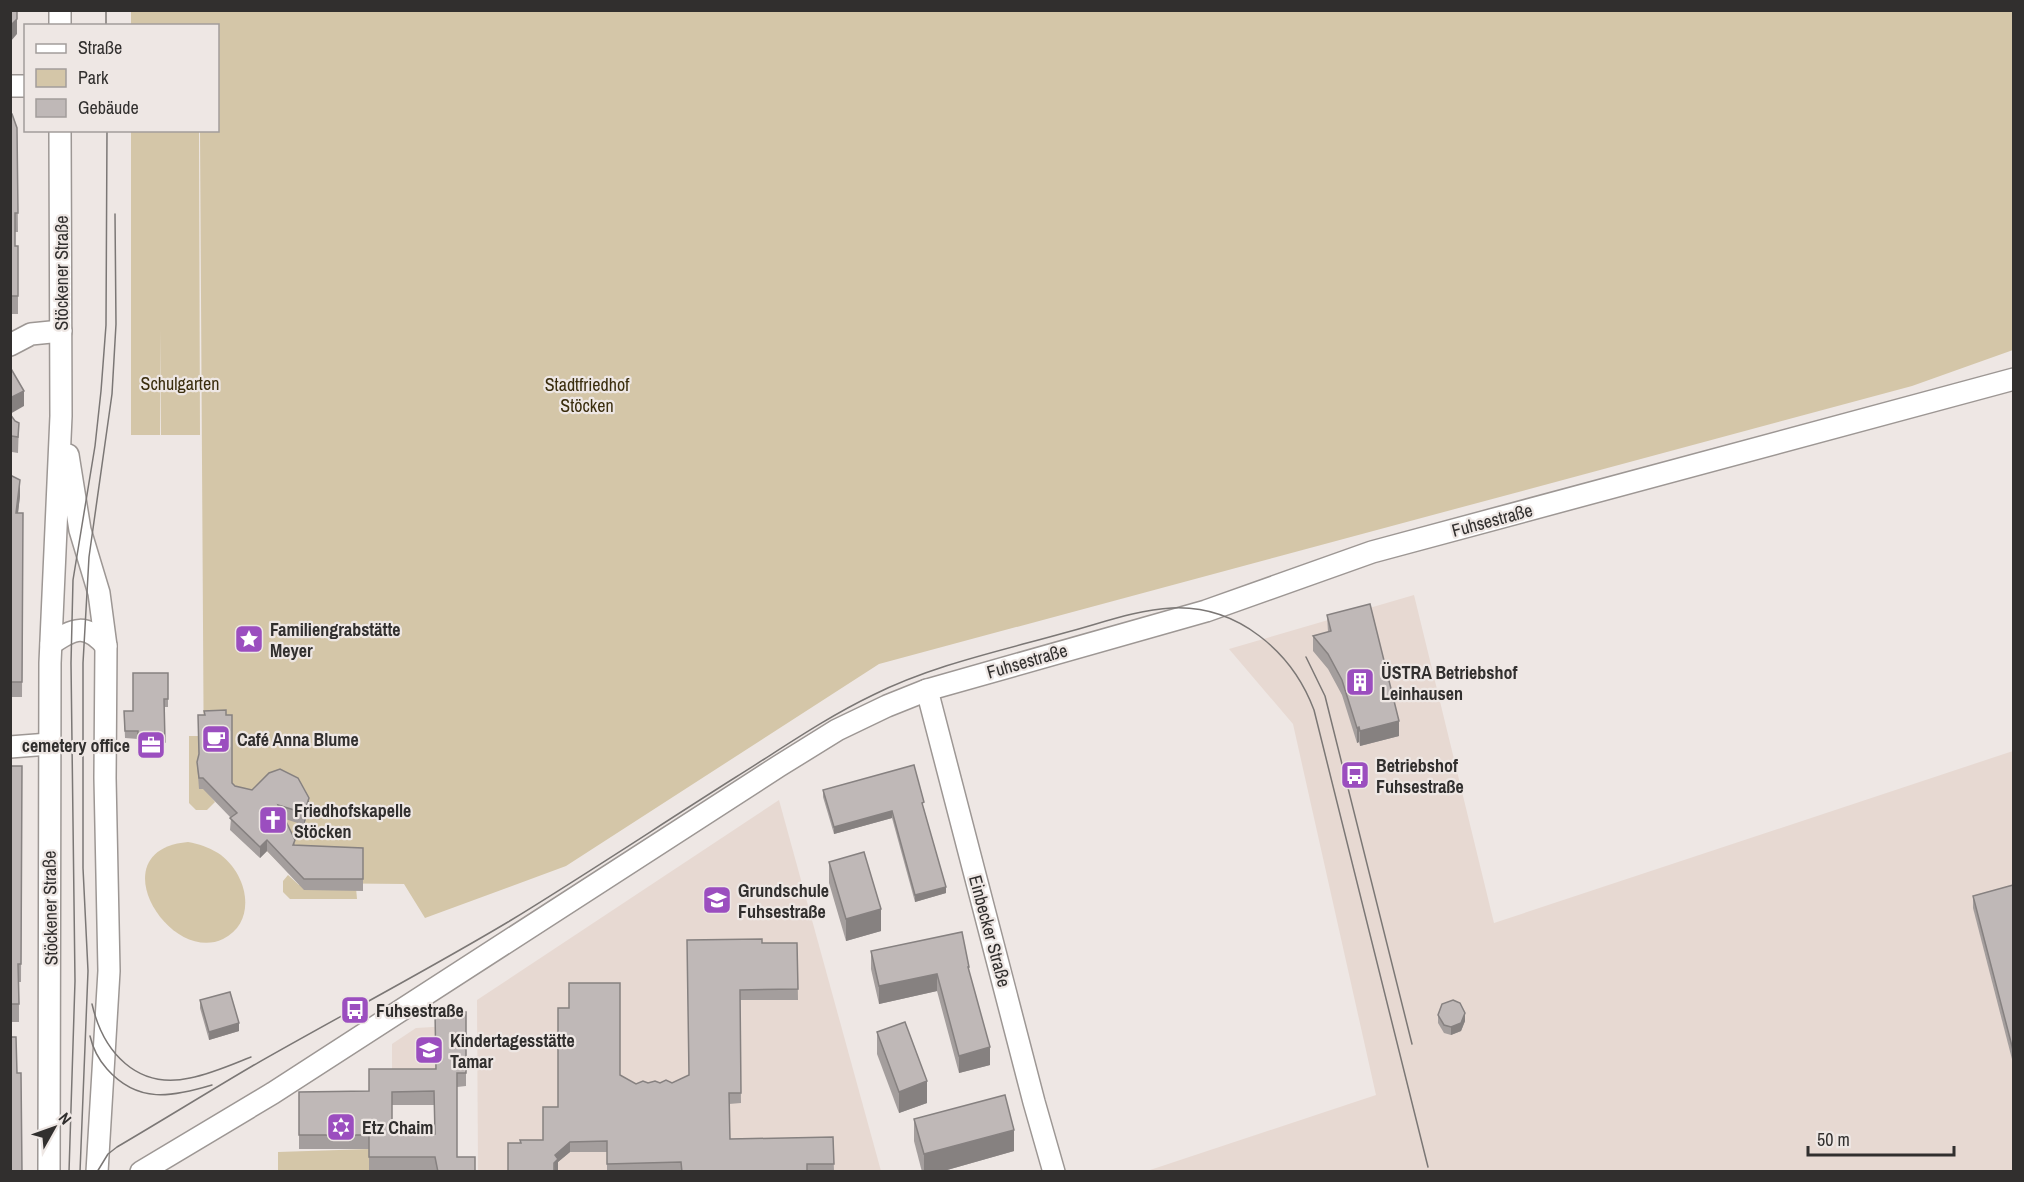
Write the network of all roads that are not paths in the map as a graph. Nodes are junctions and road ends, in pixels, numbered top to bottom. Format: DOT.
graph roads {
  1 [pos="60,132"];
  2 [pos="61,331"];
  3 [pos="10,345"];
  4 [pos="2013,379"];
  5 [pos="61,416"];
  6 [pos="51,644"];
  7 [pos="106,646"];
  8 [pos="927,690"];
  9 [pos="49,744"];
  10 [pos="10,747"];
  11 [pos="49,1172"];
  12 [pos="97,1172"];
  13 [pos="141,1172"];
  14 [pos="1054,1172"];
  1 -- 2 [label="street, Stöckener Straße"];
  2 -- 3 [label="street"];
  2 -- 5 [label="street, Stöckener Straße"];
  4 -- 8 [label="street, Fuhsestraße"];
  5 -- 6 [label="street, Stöckener Straße"];
  5 -- 7 [label="street, Stöckener Straße"];
  6 -- 7 [label="street"];
  6 -- 9 [label="street, Stöckener Straße"];
  7 -- 12 [label="street, Stöckener Straße"];
  8 -- 13 [label="street, Fuhsestraße"];
  8 -- 14 [label="street, Einbecker Straße"];
  9 -- 10 [label="street"];
  9 -- 11 [label="street, Stöckener Straße"];
}
